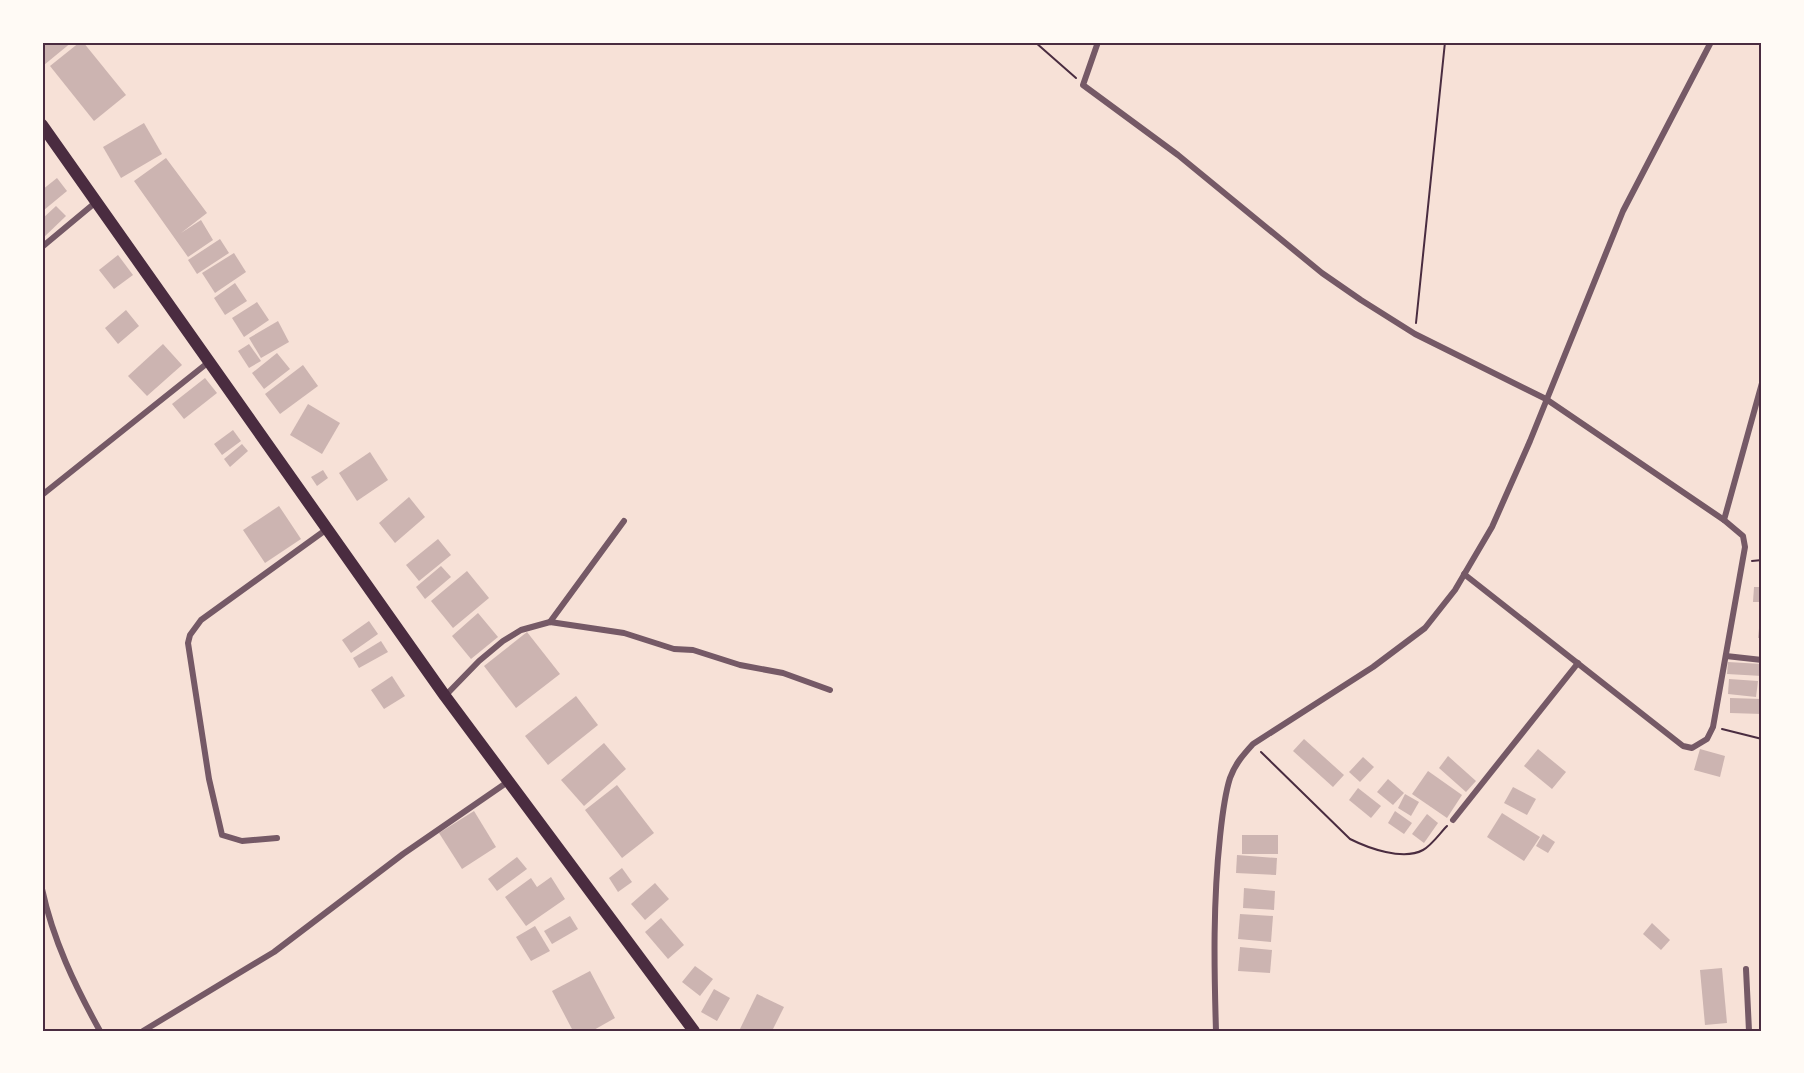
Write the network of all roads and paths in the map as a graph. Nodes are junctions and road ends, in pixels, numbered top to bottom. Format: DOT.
graph roads {
  1 [pos="1035,42"];
  2 [pos="1098,42"];
  3 [pos="1444,42"];
  4 [pos="1711,42"];
  5 [pos="1083,84"];
  6 [pos="42,124"];
  7 [pos="96,201"];
  8 [pos="42,248"];
  9 [pos="1415,334"];
  10 [pos="210,361"];
  11 [pos="1762,383"];
  12 [pos="1546,399"];
  13 [pos="42,495"];
  14 [pos="1724,520"];
  15 [pos="624,521"];
  16 [pos="327,529"];
  17 [pos="1464,574"];
  18 [pos="550,622"];
  19 [pos="1726,656"];
  20 [pos="1762,660"];
  21 [pos="1578,663"];
  22 [pos="831,690"];
  23 [pos="446,696"];
  24 [pos="1713,727"];
  25 [pos="1762,739"];
  26 [pos="1253,744"];
  27 [pos="510,781"];
  28 [pos="1453,820"];
  29 [pos="277,838"];
  30 [pos="42,890"];
  31 [pos="1746,969"];
  32 [pos="100,1031"];
  33 [pos="143,1031"];
  34 [pos="694,1031"];
  35 [pos="1216,1031"];
  36 [pos="1749,1031"];
  1 -- 5 [label="path"];
  2 -- 5 [label="street"];
  3 -- 9 [label="path"];
  4 -- 12 [label="street"];
  5 -- 9 [label="street"];
  6 -- 7 [label="highway"];
  7 -- 8 [label="street"];
  7 -- 10 [label="highway"];
  9 -- 12 [label="street"];
  10 -- 13 [label="street"];
  10 -- 16 [label="highway"];
  11 -- 14 [label="street"];
  12 -- 14 [label="street"];
  12 -- 17 [label="street"];
  14 -- 19 [label="street"];
  15 -- 18 [label="street"];
  16 -- 23 [label="highway"];
  16 -- 29 [label="street"];
  17 -- 21 [label="street"];
  17 -- 26 [label="street"];
  18 -- 22 [label="street"];
  18 -- 23 [label="street"];
  19 -- 20 [label="street"];
  19 -- 24 [label="street"];
  21 -- 24 [label="street"];
  21 -- 28 [label="street"];
  23 -- 27 [label="highway"];
  24 -- 25 [label="path"];
  26 -- 28 [label="path"];
  26 -- 35 [label="street"];
  27 -- 33 [label="street"];
  27 -- 34 [label="highway"];
  30 -- 32 [label="street"];
  31 -- 36 [label="street"];
}
